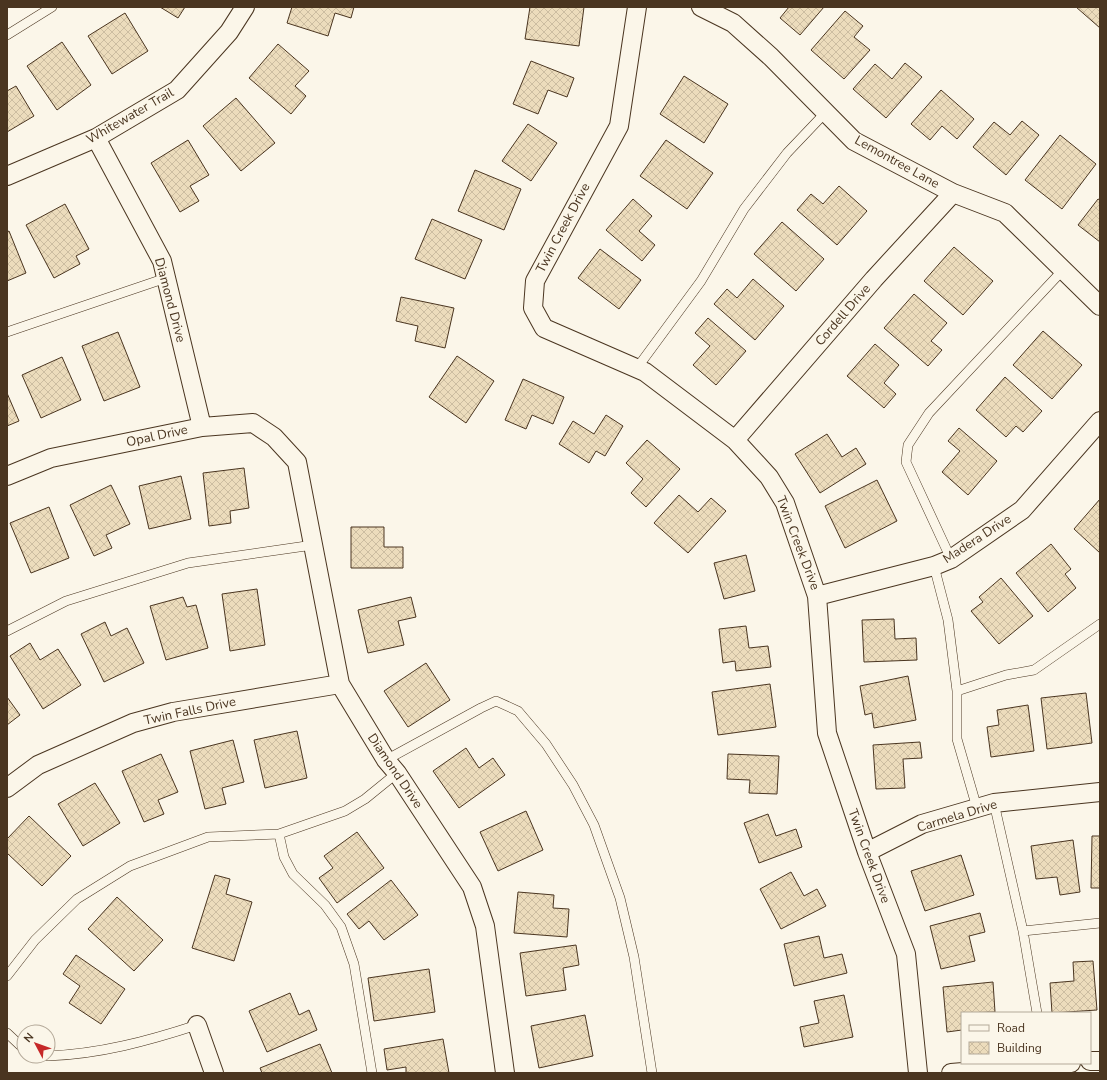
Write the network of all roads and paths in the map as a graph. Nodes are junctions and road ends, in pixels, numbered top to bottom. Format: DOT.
graph roads {
  1 [pos="52,7"];
  2 [pos="245,7"];
  3 [pos="638,7"];
  4 [pos="701,7"];
  5 [pos="7,35"];
  6 [pos="826,112"];
  7 [pos="96,138"];
  8 [pos="7,176"];
  9 [pos="953,193"];
  10 [pos="1063,270"];
  11 [pos="166,278"];
  12 [pos="1100,306"];
  13 [pos="7,332"];
  14 [pos="637,368"];
  15 [pos="1100,421"];
  16 [pos="202,427"];
  17 [pos="735,440"];
  18 [pos="297,462"];
  19 [pos="7,476"];
  20 [pos="313,545"];
  21 [pos="951,559"];
  22 [pos="934,566"];
  23 [pos="818,596"];
  24 [pos="1100,624"];
  25 [pos="7,631"];
  26 [pos="340,684"];
  27 [pos="957,691"];
  28 [pos="392,767"];
  29 [pos="7,788"];
  30 [pos="1100,792"];
  31 [pos="994,803"];
  32 [pos="977,808"];
  33 [pos="279,834"];
  34 [pos="867,852"];
  35 [pos="1100,923"];
  36 [pos="1023,932"];
  37 [pos="7,976"];
  38 [pos="1037,1012"];
  39 [pos="197,1025"];
  40 [pos="7,1033"];
  41 [pos="16,1041"];
  42 [pos="56,1056"];
  43 [pos="1044,1064"];
  44 [pos="214,1073"];
  45 [pos="372,1073"];
  46 [pos="505,1073"];
  47 [pos="652,1073"];
  48 [pos="918,1073"];
  49 [pos="951,1073"];
  1 -- 5 [label="lane"];
  2 -- 7 [label="street, Whitewater Trail"];
  3 -- 14 [label="street, Twin Creek Drive"];
  4 -- 6 [label="street, Lemontree Lane"];
  6 -- 9 [label="street, Lemontree Lane"];
  6 -- 14 [label="lane"];
  7 -- 8 [label="street, Whitewater Trail"];
  7 -- 11 [label="street, Diamond Drive"];
  9 -- 10 [label="street, Lemontree Lane"];
  9 -- 17 [label="street, Cordell Drive"];
  10 -- 12 [label="street, Lemontree Lane"];
  10 -- 21 [label="lane"];
  11 -- 13 [label="lane"];
  11 -- 16 [label="street, Diamond Drive"];
  14 -- 17 [label="street, Twin Creek Drive"];
  15 -- 21 [label="street, Madera Drive"];
  16 -- 18 [label="street, Opal Drive"];
  16 -- 19 [label="street, Opal Drive"];
  17 -- 23 [label="street, Twin Creek Drive"];
  18 -- 20 [label="street, Diamond Drive"];
  20 -- 25 [label="lane"];
  20 -- 26 [label="street, Diamond Drive"];
  21 -- 22 [label="street, Madera Drive"];
  22 -- 23 [label="street, Madera Drive"];
  22 -- 27 [label="lane"];
  23 -- 34 [label="street, Twin Creek Drive"];
  24 -- 27 [label="lane"];
  26 -- 28 [label="street, Diamond Drive"];
  26 -- 29 [label="street, Twin Falls Drive"];
  27 -- 32 [label="lane"];
  28 -- 33 [label="lane"];
  28 -- 46 [label="street, Diamond Drive"];
  28 -- 47 [label="lane"];
  30 -- 31 [label="street, Carmela Drive"];
  31 -- 32 [label="street, Carmela Drive"];
  31 -- 36 [label="lane"];
  32 -- 34 [label="street, Carmela Drive"];
  33 -- 37 [label="lane"];
  33 -- 45 [label="lane"];
  34 -- 48 [label="street, Twin Creek Drive"];
  35 -- 36 [label="lane"];
  36 -- 38 [label="lane"];
  39 -- 42 [label="lane"];
  39 -- 44 [label="street"];
  40 -- 41 [label="lane"];
  43 -- 49 [label="street"];
}
